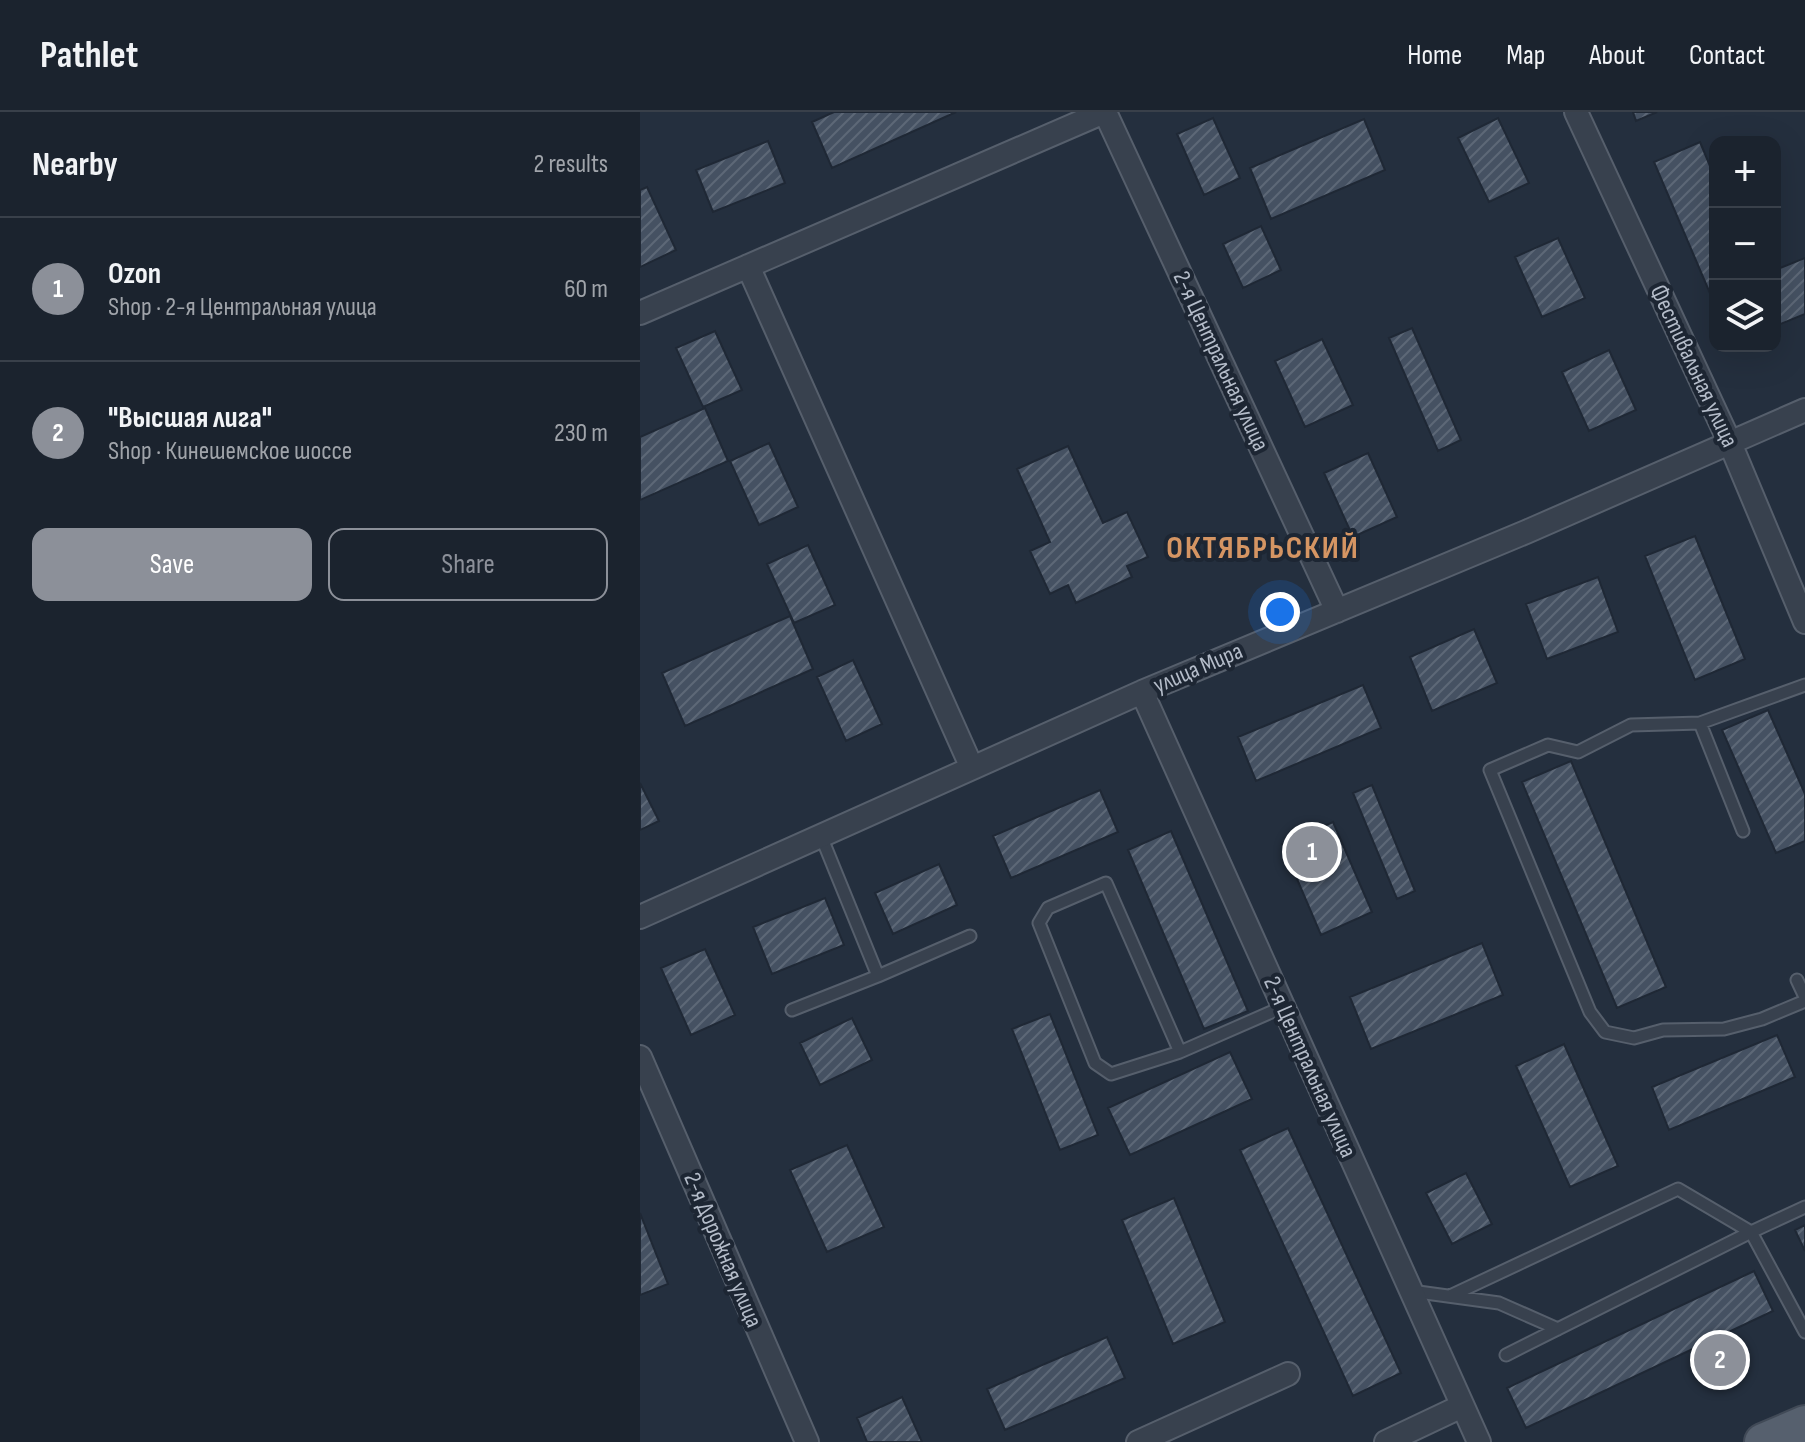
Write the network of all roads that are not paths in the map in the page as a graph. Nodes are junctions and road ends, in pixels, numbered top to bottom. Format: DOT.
graph roads {
  1 [pos="1105,112"];
  2 [pos="1576,112"];
  3 [pos="748,266"];
  4 [pos="640,313"];
  5 [pos="1805,410"];
  6 [pos="1730,443"];
  7 [pos="1337,611"];
  8 [pos="1805,622"];
  9 [pos="1805,685"];
  10 [pos="1142,692"];
  11 [pos="1700,723"];
  12 [pos="972,768"];
  13 [pos="1743,831"];
  14 [pos="821,836"];
  15 [pos="640,917"];
  16 [pos="970,936"];
  17 [pos="878,976"];
  18 [pos="1797,980"];
  19 [pos="1805,999"];
  20 [pos="1283,1007"];
  21 [pos="792,1010"];
  22 [pos="1180,1052"];
  23 [pos="640,1057"];
  24 [pos="1805,1207"];
  25 [pos="1751,1232"];
  26 [pos="1411,1291"];
  27 [pos="1450,1296"];
  28 [pos="1558,1329"];
  29 [pos="1805,1332"];
  30 [pos="1506,1355"];
  31 [pos="1288,1374"];
  32 [pos="1462,1406"];
  33 [pos="1805,1424"];
  34 [pos="807,1442"];
  35 [pos="1138,1442"];
  36 [pos="1386,1442"];
  37 [pos="1479,1442"];
  38 [pos="1763,1442"];
  1 -- 3 [label="street, 2-я Центральная улица"];
  1 -- 7 [label="street, 2-я Центральная улица"];
  2 -- 6 [label="street, Фестивальная улица"];
  3 -- 4 [label="street, 2-я Центральная улица"];
  3 -- 12 [label="street"];
  5 -- 6 [label="street, улица Мира"];
  6 -- 7 [label="street, улица Мира"];
  6 -- 8 [label="street, Фестивальная улица"];
  7 -- 10 [label="street, улица Мира"];
  9 -- 11 [label="lane"];
  10 -- 12 [label="street, улица Мира"];
  10 -- 20 [label="street, 2-я Центральная улица"];
  11 -- 13 [label="lane"];
  11 -- 19 [label="lane"];
  12 -- 14 [label="street, улица Мира"];
  14 -- 15 [label="street, улица Мира"];
  14 -- 17 [label="lane"];
  16 -- 17 [label="lane"];
  17 -- 21 [label="lane"];
  18 -- 19 [label="lane"];
  20 -- 22 [label="lane"];
  20 -- 26 [label="street, 2-я Центральная улица"];
  22 -- 22 [label="lane"];
  23 -- 34 [label="street, 2-я Дорожная улица"];
  24 -- 25 [label="lane"];
  25 -- 27 [label="lane"];
  25 -- 28 [label="lane"];
  25 -- 29 [label="lane"];
  26 -- 27 [label="lane"];
  26 -- 32 [label="street, 2-я Центральная улица"];
  27 -- 28 [label="lane"];
  28 -- 30 [label="lane"];
  31 -- 35 [label="street"];
  32 -- 36 [label="street"];
  32 -- 37 [label="street, 2-я Центральная улица"];
  33 -- 38 [label="main road"];
}
